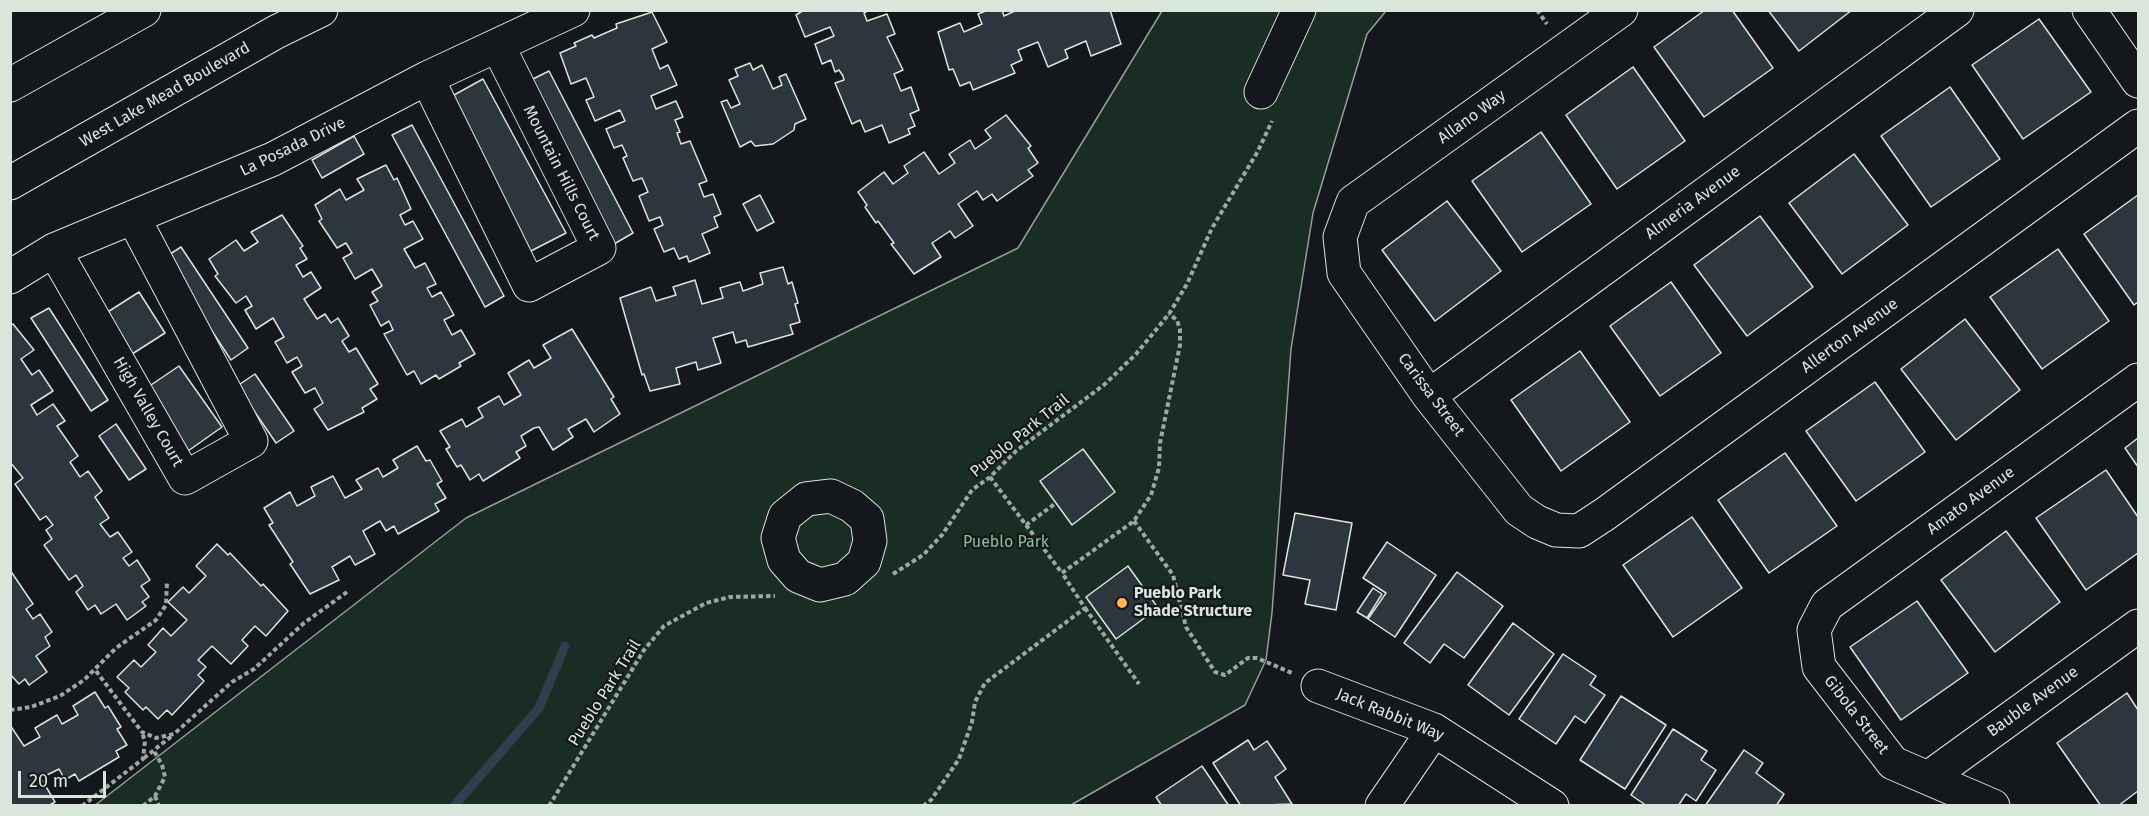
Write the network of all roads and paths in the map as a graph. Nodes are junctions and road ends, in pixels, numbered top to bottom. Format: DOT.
graph roads {
  1 [pos="144,10"];
  2 [pos="321,10"];
  3 [pos="573,10"];
  4 [pos="1299,10"];
  5 [pos="1537,10"];
  6 [pos="1621,10"];
  7 [pos="1957,10"];
  8 [pos="2089,10"];
  9 [pos="1549,26"];
  10 [pos="498,46"];
  11 [pos="428,78"];
  12 [pos="2139,81"];
  13 [pos="10,85"];
  14 [pos="1268,102"];
  15 [pos="2139,126"];
  16 [pos="10,183"];
  17 [pos="133,217"];
  18 [pos="1340,237"];
  19 [pos="54,250"];
  20 [pos="10,277"];
  21 [pos="1169,314"];
  22 [pos="2139,380"];
  23 [pos="1429,396"];
  24 [pos="990,477"];
  25 [pos="1056,503"];
  26 [pos="1134,521"];
  27 [pos="1026,525"];
  28 [pos="1556,530"];
  29 [pos="1062,573"];
  30 [pos="888,576"];
  31 [pos="167,582"];
  32 [pos="347,592"];
  33 [pos="778,596"];
  34 [pos="1084,608"];
  35 [pos="2139,626"];
  36 [pos="1814,630"];
  37 [pos="96,671"];
  38 [pos="1140,684"];
  39 [pos="1318,686"];
  40 [pos="10,710"];
  41 [pos="1434,730"];
  42 [pos="142,732"];
  43 [pos="174,734"];
  44 [pos="154,751"];
  45 [pos="143,759"];
  46 [pos="1928,778"];
  47 [pos="156,796"];
  48 [pos="82,806"];
  49 [pos="143,806"];
  50 [pos="159,806"];
  51 [pos="549,806"];
  52 [pos="923,806"];
  53 [pos="1382,806"];
  54 [pos="1552,806"];
  55 [pos="1993,806"];
  1 -- 13 [label="street"];
  2 -- 16 [label="street, West Lake Mead Boulevard"];
  3 -- 10 [label="street, La Posada Drive"];
  4 -- 14 [label="street"];
  5 -- 9 [label="path"];
  6 -- 18 [label="street, Allano Way"];
  7 -- 23 [label="street, Almeria Avenue"];
  8 -- 12 [label="street"];
  10 -- 11 [label="street, La Posada Drive"];
  10 -- 11 [label="street, Mountain Hills Court"];
  11 -- 17 [label="street, La Posada Drive"];
  14 -- 21 [label="path, Pueblo Park Trail"];
  15 -- 28 [label="street, Allerton Avenue"];
  17 -- 19 [label="street, La Posada Drive"];
  17 -- 19 [label="street, High Valley Court"];
  18 -- 23 [label="street, Carissa Street"];
  19 -- 20 [label="street, La Posada Drive"];
  21 -- 24 [label="path, Pueblo Park Trail"];
  21 -- 26 [label="path"];
  22 -- 36 [label="street, Amato Avenue"];
  23 -- 28 [label="street, Carissa Street"];
  24 -- 27 [label="path"];
  24 -- 30 [label="path, Pueblo Park Trail"];
  25 -- 27 [label="path"];
  26 -- 29 [label="path"];
  26 -- 39 [label="path"];
  27 -- 29 [label="path"];
  29 -- 34 [label="path"];
  31 -- 37 [label="path"];
  32 -- 43 [label="path"];
  33 -- 51 [label="path, Pueblo Park Trail"];
  34 -- 38 [label="path"];
  34 -- 52 [label="path"];
  35 -- 46 [label="street, Bauble Avenue"];
  36 -- 46 [label="street, Gibola Street"];
  37 -- 40 [label="path"];
  37 -- 42 [label="path"];
  39 -- 41 [label="street, Jack Rabbit Way"];
  41 -- 53 [label="street"];
  41 -- 54 [label="street, Jack Rabbit Way"];
  42 -- 43 [label="path"];
  42 -- 45 [label="path"];
  43 -- 44 [label="path"];
  44 -- 45 [label="path"];
  44 -- 47 [label="path"];
  45 -- 48 [label="path"];
  46 -- 55 [label="street, Gibola Street"];
  47 -- 49 [label="path"];
  47 -- 50 [label="path"];
}
